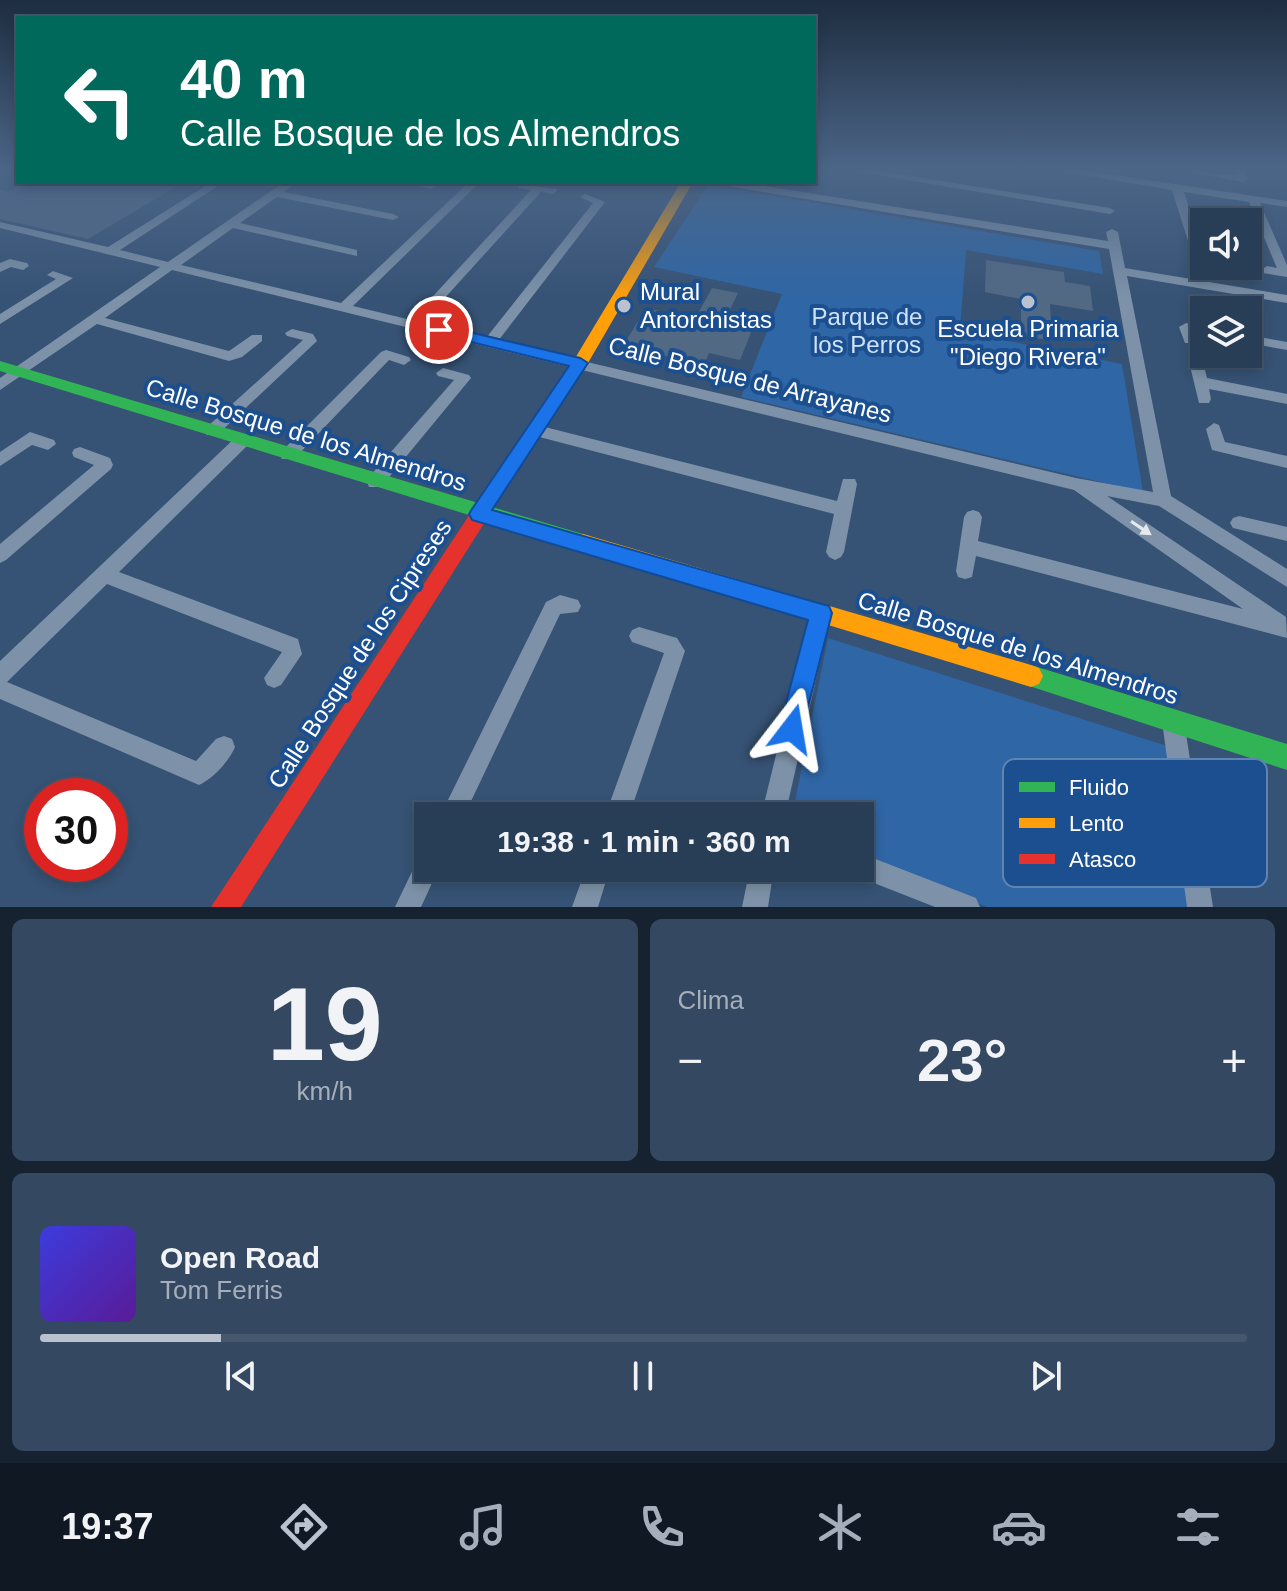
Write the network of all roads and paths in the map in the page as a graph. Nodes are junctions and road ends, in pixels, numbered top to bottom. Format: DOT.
graph roads {
  1 [pos="170,213"];
  2 [pos="247,213"];
  3 [pos="375,213"];
  4 [pos="442,213"];
  5 [pos="522,213"];
  6 [pos="591,213"];
  7 [pos="668,213"];
  8 [pos="979,213"];
  9 [pos="1110,213"];
  10 [pos="1259,213"];
  11 [pos="232,224"];
  12 [pos="386,224"];
  13 [pos="0,225"];
  14 [pos="1113,234"];
  15 [pos="364,243"];
  16 [pos="112,250"];
  17 [pos="172,264"];
  18 [pos="23,266"];
  19 [pos="0,268"];
  20 [pos="1267,270"];
  21 [pos="1119,271"];
  22 [pos="53,275"];
  23 [pos="1287,299"];
  24 [pos="343,308"];
  25 [pos="94,319"];
  26 [pos="0,320"];
  27 [pos="414,324"];
  28 [pos="1190,328"];
  29 [pos="292,333"];
  30 [pos="257,338"];
  31 [pos="1190,340"];
  32 [pos="490,342"];
  33 [pos="1262,342"];
  34 [pos="1287,346"];
  35 [pos="404,360"];
  36 [pos="580,363"];
  37 [pos="0,366"];
  38 [pos="1197,368"];
  39 [pos="19,372"];
  40 [pos="443,373"];
  41 [pos="1200,382"];
  42 [pos="0,385"];
  43 [pos="1204,399"];
  44 [pos="1287,399"];
  45 [pos="1214,429"];
  46 [pos="533,430"];
  47 [pos="212,431"];
  48 [pos="242,441"];
  49 [pos="48,444"];
  50 [pos="80,453"];
  51 [pos="288,455"];
  52 [pos="0,460"];
  53 [pos="1287,462"];
  54 [pos="375,482"];
  55 [pos="849,484"];
  56 [pos="1076,484"];
  57 [pos="1163,500"];
  58 [pos="843,509"];
  59 [pos="479,514"];
  60 [pos="973,517"];
  61 [pos="1239,523"];
  62 [pos="1287,534"];
  63 [pos="971,547"];
  64 [pos="835,552"];
  65 [pos="0,555"];
  66 [pos="965,571"];
  67 [pos="106,575"];
  68 [pos="1287,579"];
  69 [pos="571,606"];
  70 [pos="821,613"];
  71 [pos="1287,628"];
  72 [pos="639,636"];
  73 [pos="0,675"];
  74 [pos="274,678"];
  75 [pos="0,689"];
  76 [pos="1173,721"];
  77 [pos="224,747"];
  78 [pos="1287,757"];
  79 [pos="1179,759"];
  80 [pos="459,802"];
  81 [pos="622,802"];
  82 [pos="776,802"];
  83 [pos="874,870"];
  84 [pos="420,882"];
  85 [pos="593,882"];
  86 [pos="759,882"];
  87 [pos="1197,887"];
  88 [pos="225,907"];
  89 [pos="408,907"];
  90 [pos="585,907"];
  91 [pos="755,907"];
  92 [pos="967,907"];
  93 [pos="1200,907"];
  1 -- 16 [label="street"];
  2 -- 11 [label="street"];
  3 -- 12 [label="street"];
  4 -- 24 [label="street"];
  5 -- 27 [label="street"];
  6 -- 32 [label="street"];
  7 -- 36 [label="street, Calle Bosque de los Cipreses"];
  8 -- 14 [label="street"];
  9 -- 14 [label="street"];
  10 -- 20 [label="street"];
  11 -- 15 [label="street"];
  11 -- 17 [label="street"];
  13 -- 16 [label="street, Calle Bosque de Arrayanes"];
  14 -- 21 [label="street"];
  16 -- 17 [label="street, Calle Bosque de Arrayanes"];
  17 -- 24 [label="street, Calle Bosque de Arrayanes"];
  17 -- 25 [label="street"];
  18 -- 19 [label="street"];
  21 -- 23 [label="street"];
  21 -- 57 [label="street"];
  22 -- 26 [label="street"];
  24 -- 27 [label="street, Calle Bosque de Arrayanes"];
  25 -- 30 [label="street"];
  25 -- 39 [label="street"];
  27 -- 32 [label="street, Calle Bosque de Arrayanes"];
  28 -- 31 [label="street"];
  29 -- 47 [label="street"];
  32 -- 36 [label="street, Calle Bosque de Arrayanes"];
  33 -- 34 [label="street"];
  35 -- 51 [label="street"];
  36 -- 46 [label="street, Calle Bosque de los Cipreses"];
  36 -- 56 [label="street, Calle Bosque de Arrayanes"];
  37 -- 39 [label="street, Calle Bosque de los Almendros"];
  38 -- 41 [label="street"];
  39 -- 42 [label="street"];
  39 -- 47 [label="street, Calle Bosque de los Almendros"];
  40 -- 54 [label="street"];
  41 -- 43 [label="street"];
  41 -- 44 [label="street"];
  45 -- 53 [label="street"];
  46 -- 58 [label="street"];
  46 -- 59 [label="street, Calle Bosque de los Cipreses"];
  47 -- 48 [label="street, Calle Bosque de los Almendros"];
  48 -- 51 [label="street, Calle Bosque de los Almendros"];
  48 -- 67 [label="street"];
  49 -- 52 [label="street"];
  50 -- 65 [label="street"];
  51 -- 54 [label="street, Calle Bosque de los Almendros"];
  54 -- 59 [label="street, Calle Bosque de los Almendros"];
  55 -- 58 [label="street"];
  56 -- 57 [label="street, Calle Bosque de Arrayanes"];
  56 -- 71 [label="street, one-way"];
  57 -- 68 [label="street"];
  58 -- 64 [label="street"];
  59 -- 70 [label="street, Calle Bosque de los Almendros"];
  59 -- 88 [label="street, Calle Bosque de los Cipreses"];
  60 -- 63 [label="street"];
  61 -- 62 [label="street"];
  63 -- 66 [label="street"];
  63 -- 71 [label="street"];
  67 -- 73 [label="street"];
  67 -- 74 [label="street"];
  69 -- 80 [label="street"];
  70 -- 76 [label="street, Calle Bosque de los Almendros"];
  70 -- 82 [label="street"];
  72 -- 81 [label="street"];
  75 -- 77 [label="street"];
  76 -- 78 [label="street, Calle Bosque de los Almendros"];
  76 -- 79 [label="street"];
  83 -- 92 [label="street"];
  84 -- 89 [label="street"];
  85 -- 90 [label="street"];
  86 -- 91 [label="street"];
  87 -- 93 [label="street"];
}
